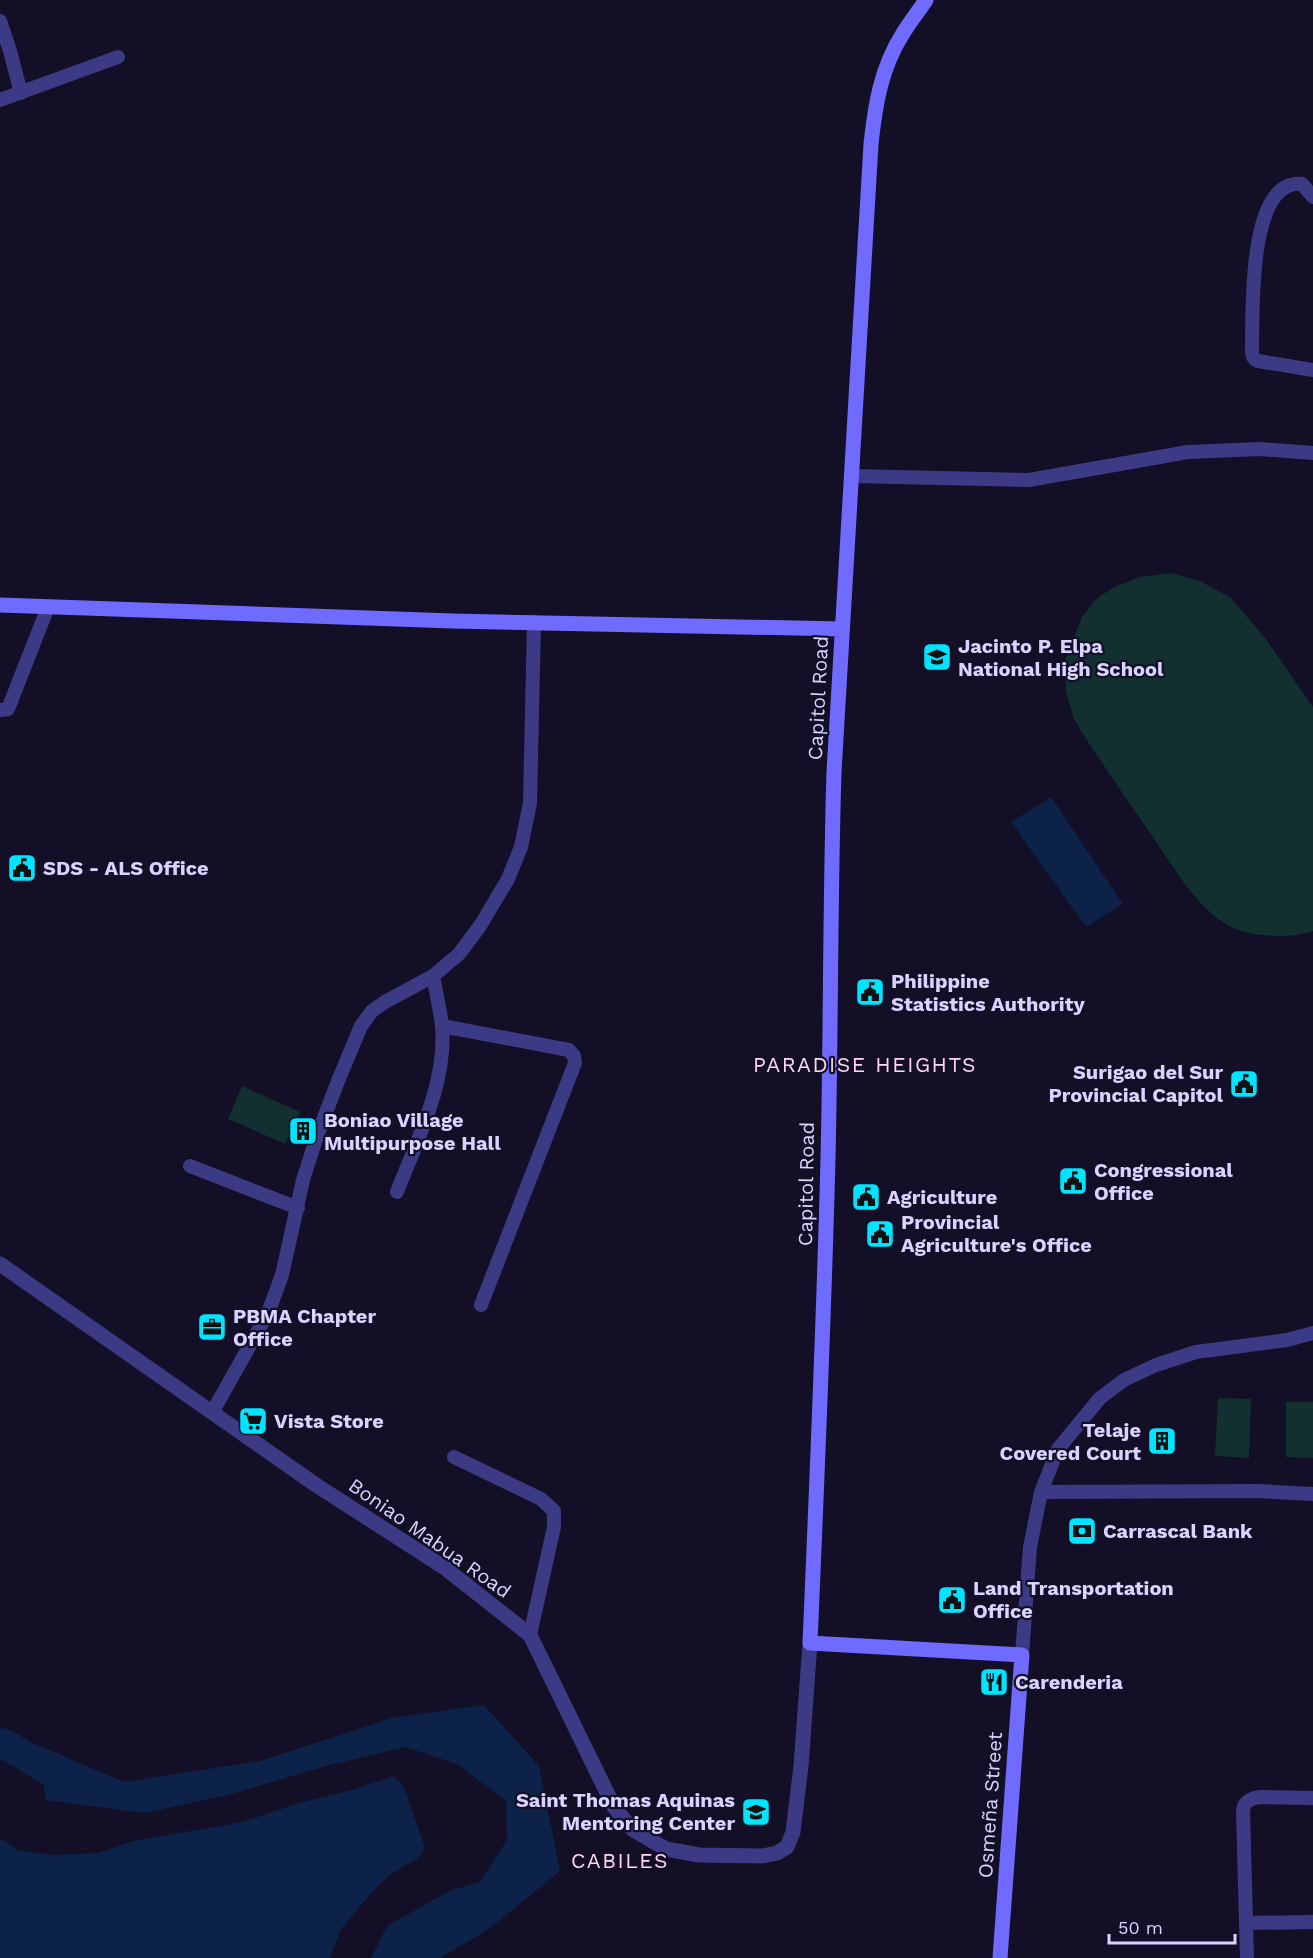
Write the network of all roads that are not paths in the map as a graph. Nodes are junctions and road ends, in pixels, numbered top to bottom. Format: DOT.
graph roads {
  1 [pos="926,0"];
  2 [pos="0,21"];
  3 [pos="118,57"];
  4 [pos="21,93"];
  5 [pos="0,100"];
  6 [pos="1313,197"];
  7 [pos="1313,370"];
  8 [pos="1313,453"];
  9 [pos="851,476"];
  10 [pos="0,605"];
  11 [pos="48,607"];
  12 [pos="534,622"];
  13 [pos="842,629"];
  14 [pos="0,710"];
  15 [pos="433,976"];
  16 [pos="442,1026"];
  17 [pos="190,1166"];
  18 [pos="397,1192"];
  19 [pos="298,1208"];
  20 [pos="0,1264"];
  21 [pos="481,1305"];
  22 [pos="1313,1333"];
  23 [pos="213,1412"];
  24 [pos="454,1457"];
  25 [pos="1041,1492"];
  26 [pos="1313,1494"];
  27 [pos="530,1635"];
  28 [pos="810,1643"];
  29 [pos="1022,1655"];
  30 [pos="1313,1798"];
  31 [pos="1313,1922"];
  32 [pos="1246,1923"];
  33 [pos="1000,1958"];
  34 [pos="1247,1958"];
  1 -- 9 [label="main road, Capitol Road"];
  2 -- 4 [label="street"];
  3 -- 4 [label="street"];
  4 -- 5 [label="street"];
  6 -- 7 [label="street"];
  8 -- 9 [label="street"];
  9 -- 13 [label="main road, Capitol Road"];
  10 -- 11 [label="main road"];
  11 -- 12 [label="main road"];
  11 -- 14 [label="street"];
  12 -- 13 [label="main road"];
  12 -- 15 [label="street"];
  13 -- 28 [label="main road, Capitol Road"];
  15 -- 16 [label="street"];
  15 -- 19 [label="street"];
  16 -- 18 [label="street"];
  16 -- 21 [label="street"];
  17 -- 19 [label="street"];
  19 -- 23 [label="street"];
  20 -- 23 [label="street, Boniao Mabua Road"];
  22 -- 25 [label="street"];
  23 -- 27 [label="street, Boniao Mabua Road"];
  24 -- 27 [label="street"];
  25 -- 26 [label="street"];
  25 -- 29 [label="street"];
  27 -- 28 [label="street, Boniao Mabua Road"];
  28 -- 29 [label="main road"];
  29 -- 33 [label="main road, Osmeña Street"];
  30 -- 32 [label="street"];
  31 -- 32 [label="street"];
  32 -- 34 [label="street"];
}
